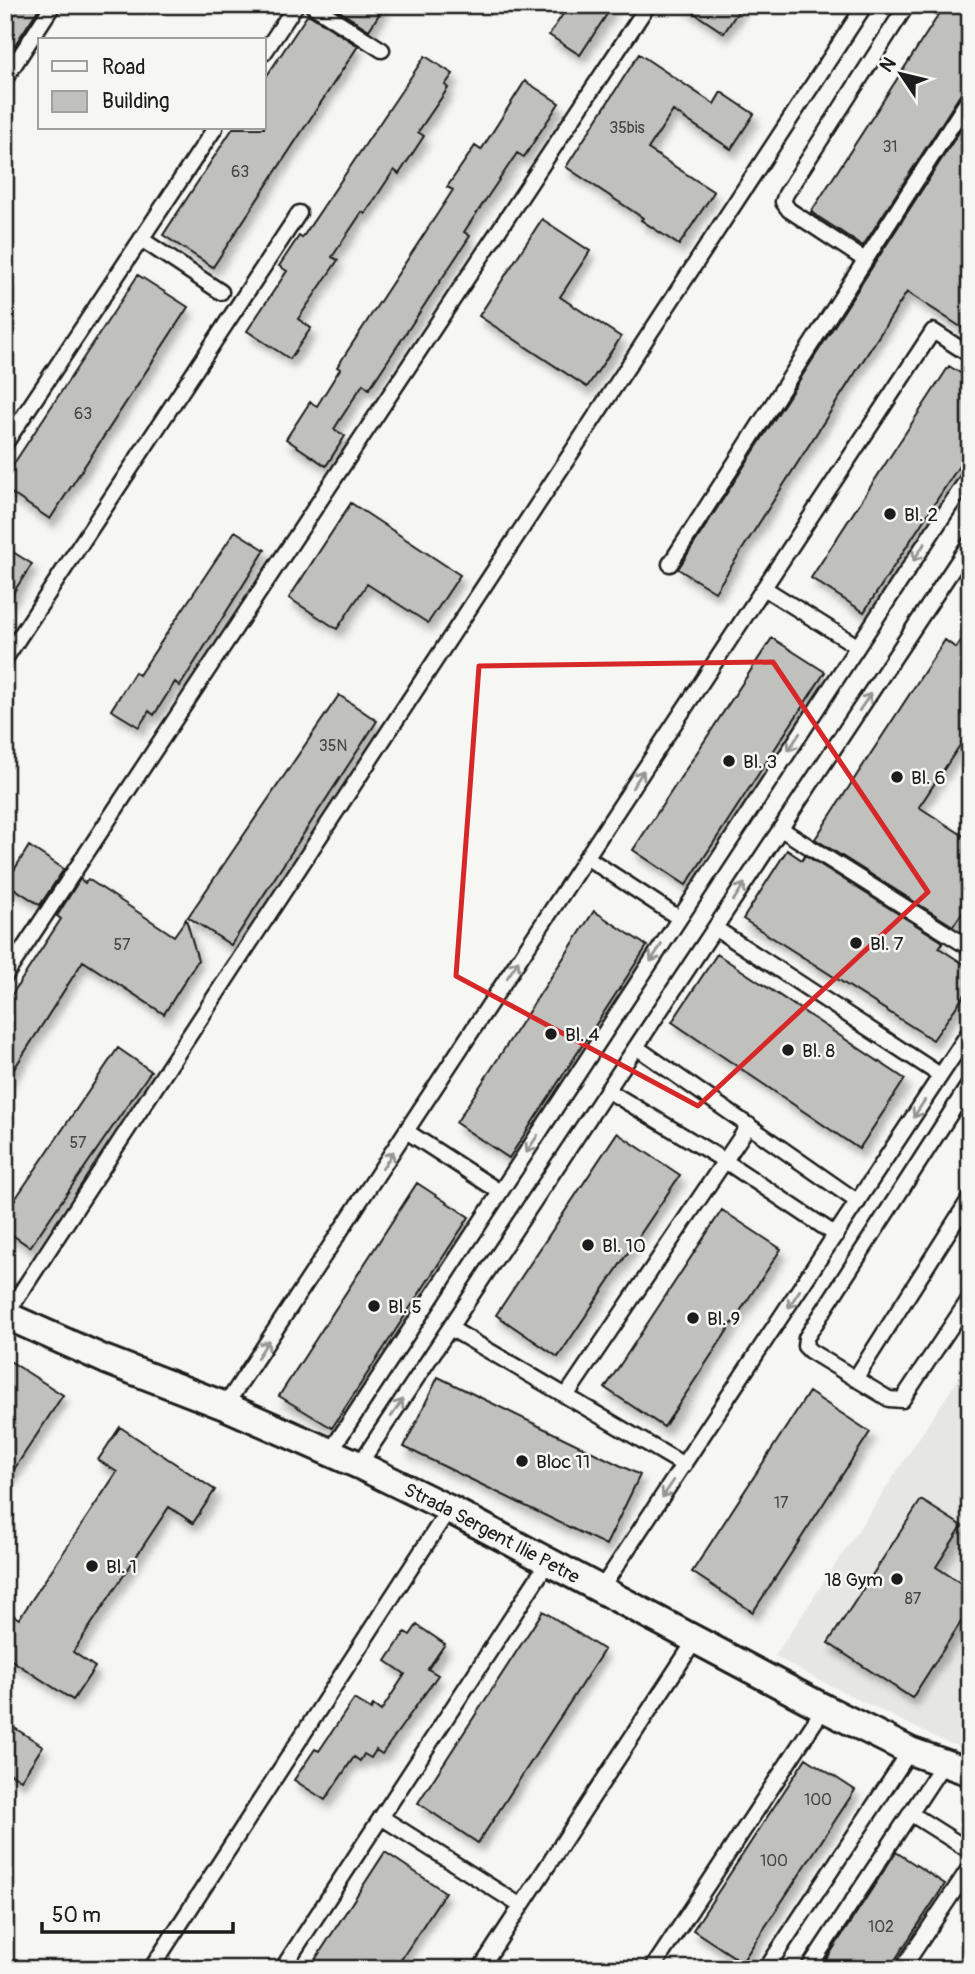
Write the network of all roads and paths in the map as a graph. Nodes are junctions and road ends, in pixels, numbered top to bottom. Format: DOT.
graph roads {
  1 [pos="53,5"];
  2 [pos="296,5"];
  3 [pos="312,5"];
  4 [pos="648,5"];
  5 [pos="865,5"];
  6 [pos="907,5"];
  7 [pos="266,50"];
  8 [pos="382,50"];
  9 [pos="5,79"];
  10 [pos="970,97"];
  11 [pos="214,130"];
  12 [pos="299,213"];
  13 [pos="141,239"];
  14 [pos="865,260"];
  15 [pos="221,292"];
  16 [pos="970,355"];
  17 [pos="5,444"];
  18 [pos="970,475"];
  19 [pos="970,543"];
  20 [pos="670,564"];
  21 [pos="764,588"];
  22 [pos="857,646"];
  23 [pos="5,659"];
  24 [pos="781,829"];
  25 [pos="586,857"];
  26 [pos="679,918"];
  27 [pos="715,928"];
  28 [pos="970,948"];
  29 [pos="5,976"];
  30 [pos="970,1031"];
  31 [pos="636,1047"];
  32 [pos="940,1075"];
  33 [pos="970,1083"];
  34 [pos="607,1090"];
  35 [pos="749,1125"];
  36 [pos="406,1131"];
  37 [pos="725,1161"];
  38 [pos="500,1192"];
  39 [pos="970,1198"];
  40 [pos="858,1202"];
  41 [pos="836,1235"];
  42 [pos="970,1298"];
  43 [pos="6,1315"];
  44 [pos="450,1328"];
  45 [pos="855,1378"];
  46 [pos="566,1396"];
  47 [pos="225,1406"];
  48 [pos="330,1452"];
  49 [pos="359,1465"];
  50 [pos="684,1465"];
  51 [pos="449,1509"];
  52 [pos="548,1562"];
  53 [pos="601,1589"];
  54 [pos="696,1639"];
  55 [pos="824,1708"];
  56 [pos="910,1751"];
  57 [pos="943,1763"];
  58 [pos="970,1772"];
  59 [pos="910,1813"];
  60 [pos="381,1817"];
  61 [pos="970,1851"];
  62 [pos="970,1867"];
  63 [pos="521,1906"];
  64 [pos="151,1969"];
  65 [pos="282,1969"];
  66 [pos="480,1969"];
  67 [pos="652,1969"];
  68 [pos="766,1969"];
  69 [pos="808,1969"];
  70 [pos="902,1969"];
  1 -- 9 [label="lane"];
  2 -- 7 [label="lane"];
  3 -- 8 [label="lane"];
  4 -- 29 [label="lane"];
  5 -- 43 [label="lane"];
  6 -- 14 [label="lane"];
  10 -- 14 [label="lane"];
  11 -- 13 [label="lane"];
  12 -- 23 [label="lane"];
  13 -- 15 [label="lane"];
  13 -- 17 [label="lane"];
  14 -- 20 [label="lane"];
  16 -- 21 [label="lane"];
  18 -- 22 [label="lane, one-way"];
  24 -- 19 [label="lane, one-way"];
  21 -- 22 [label="lane"];
  25 -- 21 [label="lane, one-way"];
  22 -- 26 [label="lane, one-way"];
  27 -- 24 [label="lane, one-way"];
  24 -- 28 [label="lane"];
  25 -- 26 [label="lane"];
  36 -- 25 [label="lane, one-way"];
  26 -- 38 [label="lane, one-way"];
  27 -- 31 [label="lane"];
  27 -- 32 [label="lane"];
  30 -- 32 [label="lane"];
  31 -- 34 [label="lane"];
  31 -- 35 [label="lane"];
  32 -- 40 [label="lane, one-way"];
  33 -- 45 [label="lane"];
  34 -- 37 [label="lane"];
  34 -- 44 [label="lane"];
  35 -- 37 [label="lane"];
  35 -- 40 [label="lane"];
  36 -- 38 [label="lane"];
  47 -- 36 [label="lane, one-way"];
  37 -- 41 [label="lane"];
  37 -- 46 [label="lane"];
  38 -- 48 [label="lane"];
  39 -- 45 [label="lane"];
  40 -- 41 [label="lane"];
  41 -- 50 [label="lane, one-way"];
  42 -- 45 [label="lane"];
  43 -- 47 [label="street, Strada Sergent Ilie Petre"];
  44 -- 46 [label="lane"];
  49 -- 44 [label="lane, one-way"];
  46 -- 50 [label="lane"];
  47 -- 48 [label="street, Strada Sergent Ilie Petre"];
  48 -- 49 [label="street, Strada Sergent Ilie Petre"];
  49 -- 51 [label="street, Strada Sergent Ilie Petre"];
  50 -- 53 [label="lane, one-way"];
  51 -- 52 [label="street, Strada Sergent Ilie Petre"];
  51 -- 64 [label="lane"];
  52 -- 53 [label="street, Strada Sergent Ilie Petre"];
  52 -- 60 [label="lane"];
  53 -- 54 [label="street, Strada Sergent Ilie Petre"];
  54 -- 55 [label="street, Strada Sergent Ilie Petre"];
  54 -- 63 [label="lane"];
  55 -- 56 [label="street, Strada Sergent Ilie Petre"];
  55 -- 67 [label="lane"];
  56 -- 57 [label="street, Strada Sergent Ilie Petre"];
  56 -- 68 [label="lane"];
  57 -- 58 [label="street, Strada Sergent Ilie Petre"];
  57 -- 59 [label="lane"];
  59 -- 61 [label="lane"];
  59 -- 69 [label="lane"];
  60 -- 63 [label="lane"];
  60 -- 65 [label="lane"];
  62 -- 70 [label="lane"];
  63 -- 66 [label="lane"];
}
